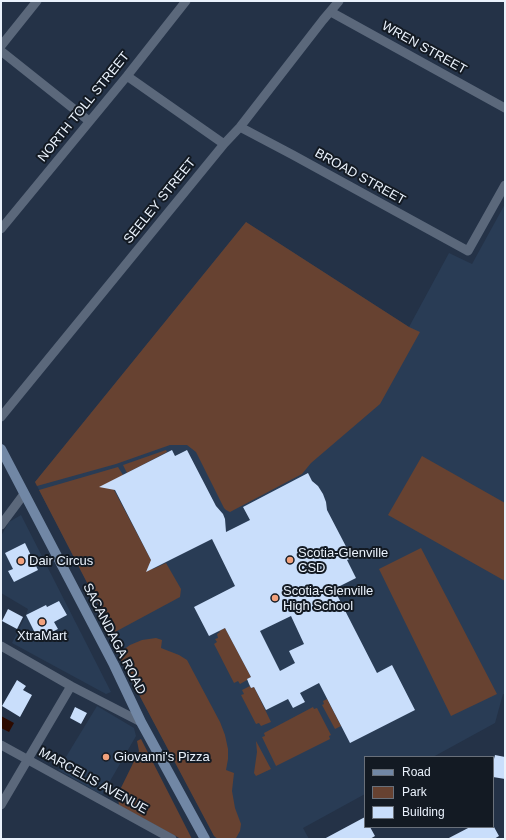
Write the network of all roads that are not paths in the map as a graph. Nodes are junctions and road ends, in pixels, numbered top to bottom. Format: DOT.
graph roads {
  1 [pos="37,1"];
  2 [pos="186,1"];
  3 [pos="339,1"];
  4 [pos="330,12"];
  5 [pos="1,46"];
  6 [pos="1,51"];
  7 [pos="127,76"];
  8 [pos="505,108"];
  9 [pos="89,121"];
  10 [pos="240,127"];
  11 [pos="224,144"];
  12 [pos="505,185"];
  13 [pos="1,229"];
  14 [pos="1,417"];
  15 [pos="1,449"];
  16 [pos="24,494"];
  17 [pos="1,525"];
  18 [pos="1,646"];
  19 [pos="71,686"];
  20 [pos="141,722"];
  21 [pos="1,745"];
  22 [pos="27,760"];
  23 [pos="1,805"];
  24 [pos="172,839"];
  25 [pos="205,839"];
  1 -- 5 [label="street"];
  2 -- 7 [label="street, NORTH TOLL STREET"];
  3 -- 4 [label="street, SEELEY STREET"];
  4 -- 8 [label="street, WREN STREET"];
  4 -- 10 [label="street, SEELEY STREET"];
  6 -- 9 [label="street"];
  7 -- 9 [label="street, NORTH TOLL STREET"];
  7 -- 11 [label="street"];
  9 -- 13 [label="street, NORTH TOLL STREET"];
  10 -- 11 [label="street, SEELEY STREET"];
  10 -- 12 [label="street, BROAD STREET"];
  11 -- 14 [label="street, SEELEY STREET"];
  15 -- 16 [label="main road, SACANDAGA ROAD"];
  16 -- 17 [label="street"];
  16 -- 20 [label="main road, SACANDAGA ROAD"];
  18 -- 19 [label="street"];
  19 -- 20 [label="street"];
  19 -- 22 [label="street"];
  20 -- 25 [label="main road, SACANDAGA ROAD"];
  21 -- 22 [label="street, MARCELIS AVENUE"];
  22 -- 23 [label="street"];
  22 -- 24 [label="street, MARCELIS AVENUE"];
}
